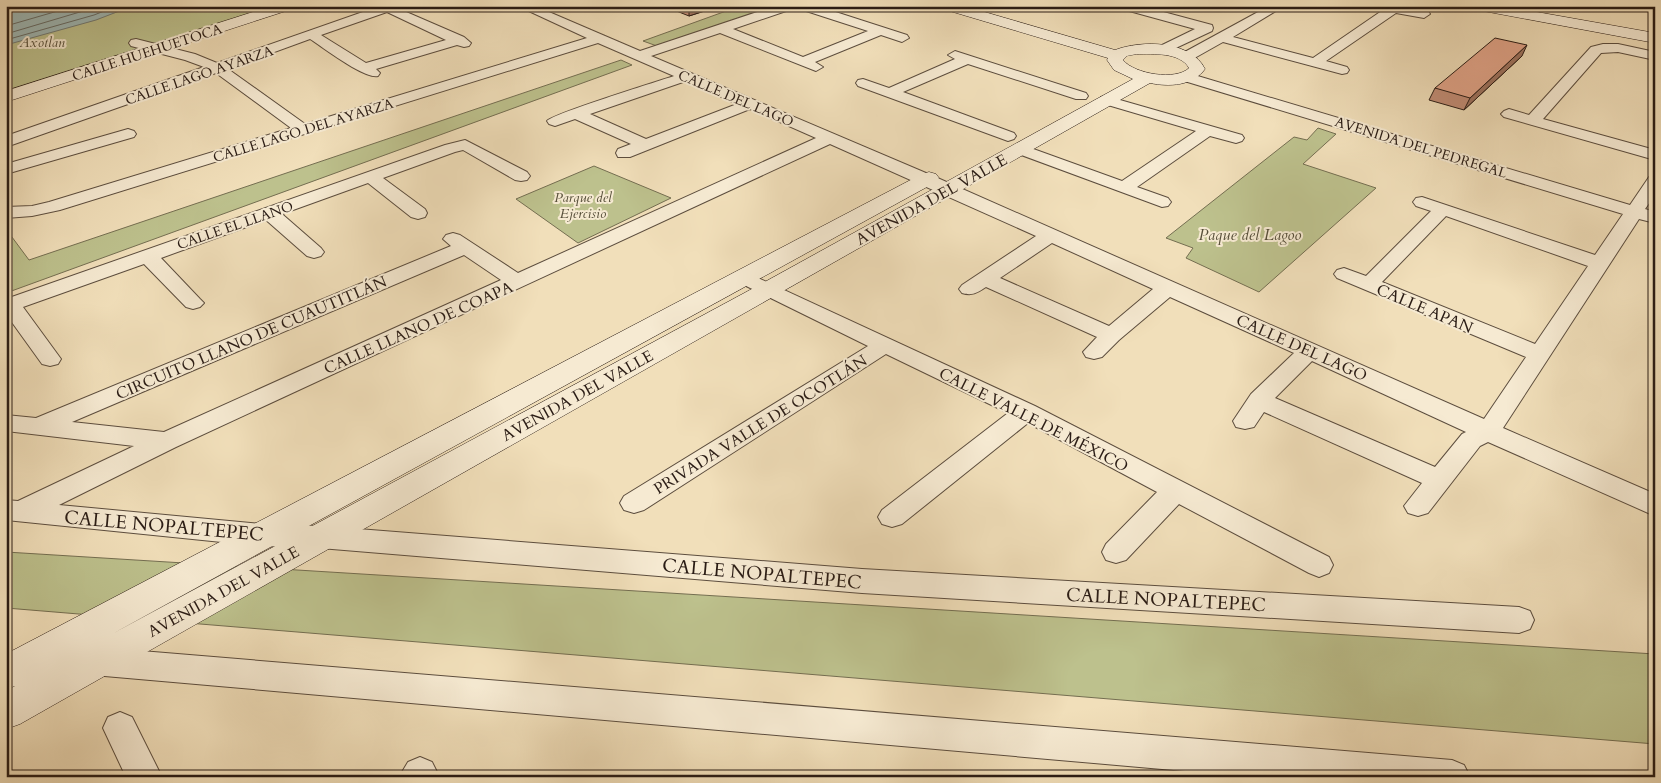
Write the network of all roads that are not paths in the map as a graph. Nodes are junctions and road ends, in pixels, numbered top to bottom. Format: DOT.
graph roads {
  1 [pos="252,6"];
  2 [pos="287,6"];
  3 [pos="788,6"];
  4 [pos="804,6"];
  5 [pos="948,6"];
  6 [pos="978,6"];
  7 [pos="1126,6"];
  8 [pos="1278,6"];
  9 [pos="1379,6"];
  10 [pos="1478,6"];
  11 [pos="390,7"];
  12 [pos="526,7"];
  13 [pos="1393,9"];
  14 [pos="1424,14"];
  15 [pos="722,29"];
  16 [pos="880,31"];
  17 [pos="312,35"];
  18 [pos="902,38"];
  19 [pos="1223,38"];
  20 [pos="1655,38"];
  21 [pos="597,39"];
  22 [pos="136,42"];
  23 [pos="158,48"];
  24 [pos="1164,50"];
  25 [pos="638,56"];
  26 [pos="1655,56"];
  27 [pos="1186,57"];
  28 [pos="1316,63"];
  29 [pos="1129,64"];
  30 [pos="218,68"];
  31 [pos="1342,70"];
  32 [pos="1191,75"];
  33 [pos="685,77"];
  34 [pos="6,83"];
  35 [pos="863,84"];
  36 [pos="889,93"];
  37 [pos="6,97"];
  38 [pos="1093,98"];
  39 [pos="750,104"];
  40 [pos="105,108"];
  41 [pos="574,114"];
  42 [pos="1509,114"];
  43 [pos="555,120"];
  44 [pos="1532,121"];
  45 [pos="304,130"];
  46 [pos="1208,130"];
  47 [pos="830,138"];
  48 [pos="1236,138"];
  49 [pos="6,142"];
  50 [pos="1014,143"];
  51 [pos="644,144"];
  52 [pos="624,153"];
  53 [pos="1655,155"];
  54 [pos="6,169"];
  55 [pos="521,176"];
  56 [pos="370,177"];
  57 [pos="1655,181"];
  58 [pos="938,185"];
  59 [pos="1123,188"];
  60 [pos="1162,202"];
  61 [pos="1422,202"];
  62 [pos="1443,209"];
  63 [pos="1647,210"];
  64 [pos="6,213"];
  65 [pos="269,213"];
  66 [pos="418,213"];
  67 [pos="1051,235"];
  68 [pos="314,252"];
  69 [pos="148,256"];
  70 [pos="1601,264"];
  71 [pos="1344,274"];
  72 [pos="518,282"];
  73 [pos="757,284"];
  74 [pos="1369,284"];
  75 [pos="1168,288"];
  76 [pos="193,303"];
  77 [pos="8,305"];
  78 [pos="1111,335"];
  79 [pos="886,345"];
  80 [pos="1310,350"];
  81 [pos="1094,352"];
  82 [pos="1540,355"];
  83 [pos="50,359"];
  84 [pos="1259,400"];
  85 [pos="1026,412"];
  86 [pos="1245,421"];
  87 [pos="6,423"];
  88 [pos="37,426"];
  89 [pos="1489,430"];
  90 [pos="167,441"];
  91 [pos="1440,480"];
  92 [pos="1175,491"];
  93 [pos="634,503"];
  94 [pos="1418,506"];
  95 [pos="1655,506"];
  96 [pos="11,513"];
  97 [pos="892,517"];
  98 [pos="262,535"];
  99 [pos="320,537"];
  100 [pos="1116,552"];
  101 [pos="1319,565"];
  102 [pos="1519,620"];
  103 [pos="21,655"];
  104 [pos="97,661"];
  105 [pos="6,673"];
  106 [pos="6,711"];
  107 [pos="120,728"];
  108 [pos="144,777"];
  109 [pos="1452,777"];
  1 -- 22 [label="street"];
  2 -- 23 [label="street, CALLE HUEHUETOCA"];
  3 -- 15 [label="street"];
  4 -- 16 [label="street"];
  5 -- 29 [label="street"];
  6 -- 29 [label="street"];
  7 -- 24 [label="street"];
  8 -- 19 [label="street"];
  9 -- 13 [label="street"];
  10 -- 20 [label="street"];
  11 -- 17 [label="street, CALLE LAGO AYARZA"];
  11 -- 17 [label="street"];
  12 -- 21 [label="street, CALLE DEL LAGO"];
  13 -- 14 [label="street"];
  13 -- 28 [label="street"];
  15 -- 16 [label="street"];
  15 -- 25 [label="street"];
  16 -- 18 [label="street"];
  17 -- 30 [label="street, CALLE LAGO AYARZA"];
  19 -- 27 [label="street"];
  19 -- 28 [label="street"];
  21 -- 25 [label="street, CALLE DEL LAGO"];
  21 -- 45 [label="street, CALLE LAGO DEL AYARZA"];
  22 -- 23 [label="street"];
  22 -- 34 [label="street"];
  23 -- 30 [label="street"];
  23 -- 37 [label="street, CALLE HUEHUETOCA"];
  24 -- 27 [label="street"];
  24 -- 29 [label="street"];
  25 -- 33 [label="street, CALLE DEL LAGO"];
  26 -- 44 [label="street"];
  27 -- 32 [label="street"];
  28 -- 31 [label="street"];
  29 -- 32 [label="street"];
  29 -- 38 [label="street, AVENIDA DEL VALLE"];
  30 -- 40 [label="street, CALLE LAGO AYARZA"];
  30 -- 45 [label="street"];
  32 -- 63 [label="street, AVENIDA DEL PEDREGAL"];
  33 -- 39 [label="street, CALLE DEL LAGO"];
  33 -- 41 [label="street"];
  35 -- 36 [label="street"];
  36 -- 38 [label="street"];
  36 -- 50 [label="street"];
  38 -- 46 [label="street"];
  38 -- 50 [label="street, AVENIDA DEL VALLE"];
  39 -- 47 [label="street, CALLE DEL LAGO"];
  39 -- 51 [label="street"];
  40 -- 49 [label="street, CALLE LAGO AYARZA"];
  40 -- 54 [label="street"];
  41 -- 43 [label="street"];
  41 -- 51 [label="street"];
  42 -- 44 [label="street"];
  44 -- 53 [label="street"];
  45 -- 64 [label="street, CALLE LAGO DEL AYARZA"];
  46 -- 48 [label="street"];
  46 -- 59 [label="street"];
  47 -- 58 [label="street, CALLE DEL LAGO"];
  47 -- 72 [label="street, CALLE LLANO DE COAPA"];
  50 -- 58 [label="street, AVENIDA DEL VALLE"];
  50 -- 59 [label="street"];
  51 -- 52 [label="street"];
  55 -- 56 [label="street, CALLE EL LLANO"];
  56 -- 65 [label="street, CALLE EL LLANO"];
  56 -- 66 [label="street"];
  57 -- 63 [label="street"];
  58 -- 67 [label="street, CALLE DEL LAGO"];
  58 -- 73 [label="street, AVENIDA DEL VALLE"];
  59 -- 60 [label="street"];
  61 -- 62 [label="street"];
  62 -- 70 [label="street"];
  62 -- 74 [label="street, CALLE APAN"];
  63 -- 70 [label="street"];
  65 -- 68 [label="street"];
  65 -- 69 [label="street, CALLE EL LLANO"];
  67 -- 75 [label="street, CALLE DEL LAGO"];
  67 -- 78 [label="street"];
  69 -- 76 [label="street"];
  69 -- 77 [label="street, CALLE EL LLANO"];
  70 -- 82 [label="street"];
  71 -- 74 [label="street"];
  72 -- 88 [label="street, CIRCUITO LLANO DE CUAUTITLÁN"];
  72 -- 90 [label="street, CALLE LLANO DE COAPA"];
  73 -- 79 [label="street, CALLE VALLE DE MÉXICO"];
  73 -- 98 [label="street, AVENIDA DEL VALLE"];
  73 -- 99 [label="street, AVENIDA DEL VALLE"];
  74 -- 82 [label="street, CALLE APAN"];
  75 -- 78 [label="street"];
  75 -- 80 [label="street, CALLE DEL LAGO"];
  77 -- 83 [label="street"];
  78 -- 81 [label="street"];
  79 -- 85 [label="street, CALLE VALLE DE MÉXICO"];
  79 -- 93 [label="street, PRIVADA VALLE DE OCOTLÁN"];
  80 -- 84 [label="street"];
  80 -- 89 [label="street, CALLE DEL LAGO"];
  82 -- 89 [label="street"];
  84 -- 86 [label="street"];
  84 -- 91 [label="street"];
  85 -- 92 [label="street, CALLE VALLE DE MÉXICO"];
  85 -- 97 [label="street"];
  87 -- 88 [label="street, CIRCUITO LLANO DE CUAUTITLÁN"];
  88 -- 90 [label="street, CIRCUITO LLANO DE CUAUTITLÁN"];
  89 -- 91 [label="street"];
  89 -- 95 [label="street, CALLE DEL LAGO"];
  90 -- 96 [label="street, CALLE LLANO DE COAPA"];
  91 -- 94 [label="street"];
  92 -- 100 [label="street"];
  92 -- 101 [label="street, CALLE VALLE DE MÉXICO"];
  96 -- 98 [label="street, CALLE NOPALTEPEC"];
  98 -- 99 [label="street, CALLE NOPALTEPEC"];
  98 -- 103 [label="street, AVENIDA DEL VALLE"];
  99 -- 102 [label="street, CALLE NOPALTEPEC"];
  99 -- 104 [label="street, AVENIDA DEL VALLE"];
  103 -- 104 [label="street"];
  103 -- 105 [label="street, AVENIDA DEL VALLE"];
  104 -- 106 [label="street, AVENIDA DEL VALLE"];
  104 -- 109 [label="street"];
  107 -- 108 [label="street"];
}
